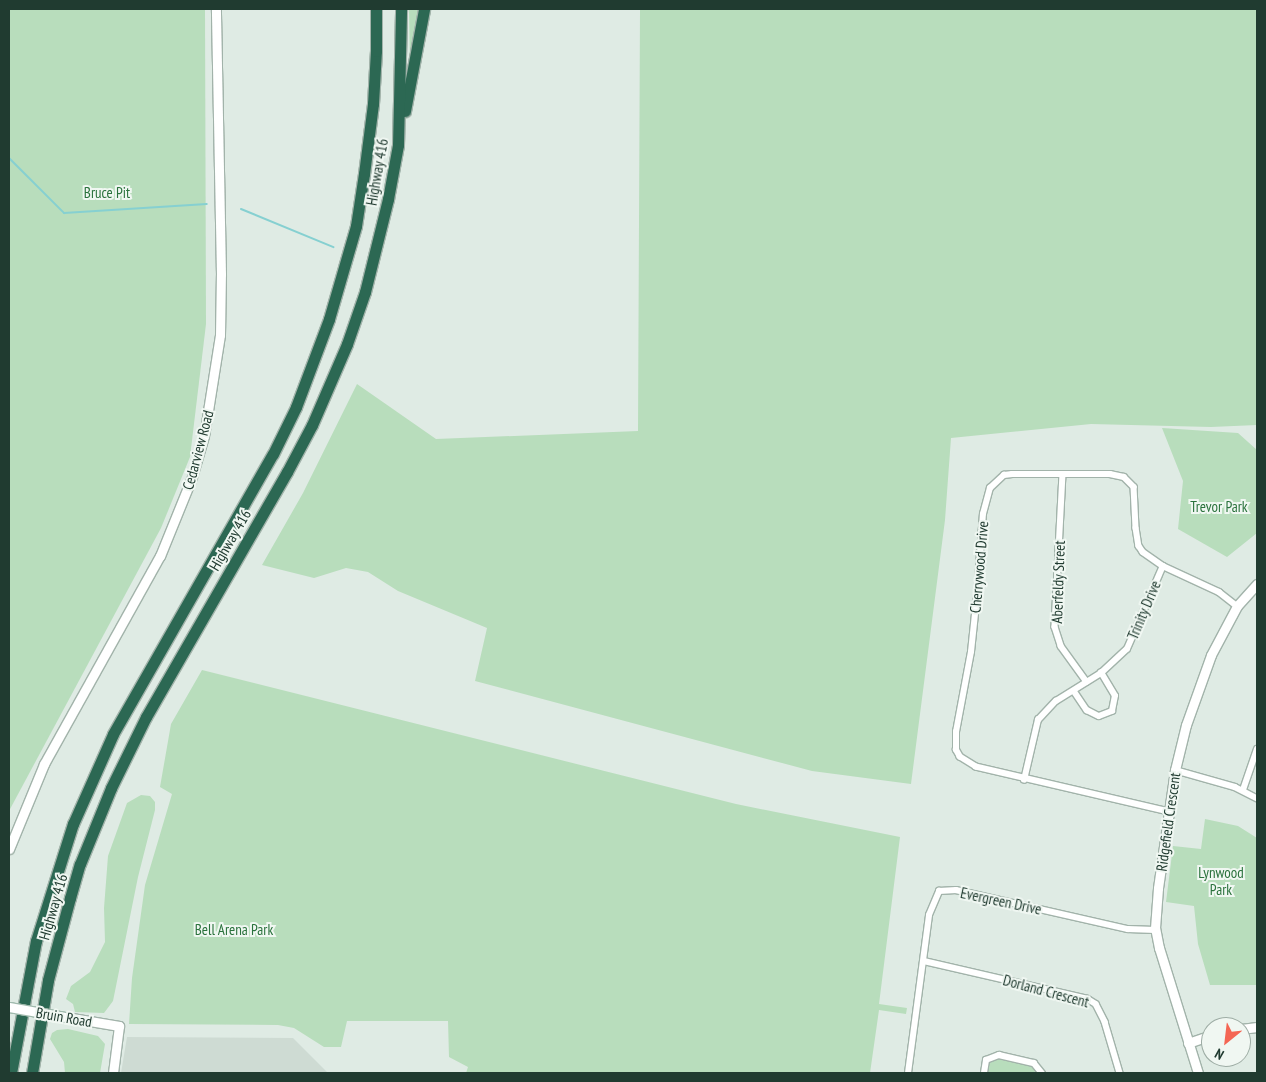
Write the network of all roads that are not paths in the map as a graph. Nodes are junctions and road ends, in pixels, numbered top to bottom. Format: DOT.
graph roads {
  1 [pos="216,9"];
  2 [pos="370,9"];
  3 [pos="376,9"];
  4 [pos="401,9"];
  5 [pos="424,9"];
  6 [pos="376,50"];
  7 [pos="398,145"];
  8 [pos="1063,474"];
  9 [pos="1163,566"];
  10 [pos="1257,584"];
  11 [pos="1237,606"];
  12 [pos="1101,673"];
  13 [pos="1087,682"];
  14 [pos="1074,690"];
  15 [pos="1257,749"];
  16 [pos="1175,770"];
  17 [pos="1024,780"];
  18 [pos="1243,790"];
  19 [pos="1257,798"];
  20 [pos="1169,812"];
  21 [pos="9,850"];
  22 [pos="1156,930"];
  23 [pos="924,962"];
  24 [pos="9,1007"];
  25 [pos="1201,1038"];
  26 [pos="1188,1043"];
  27 [pos="11,1073"];
  28 [pos="32,1073"];
  29 [pos="113,1073"];
  30 [pos="908,1073"];
  31 [pos="984,1073"];
  32 [pos="1042,1073"];
  33 [pos="1120,1073"];
  34 [pos="1198,1073"];
  1 -- 21 [label="main road, Cedarview Road"];
  2 -- 6 [label="highway"];
  3 -- 6 [label="highway, Highway 416"];
  4 -- 7 [label="highway, Highway 416"];
  5 -- 7 [label="highway"];
  6 -- 27 [label="highway, Highway 416"];
  7 -- 28 [label="highway, Highway 416"];
  8 -- 9 [label="street, Cherrywood Drive"];
  8 -- 13 [label="street, Aberfeldy Street"];
  8 -- 17 [label="street, Cherrywood Drive"];
  9 -- 11 [label="street, Cherrywood Drive"];
  9 -- 12 [label="street, Trinity Drive"];
  10 -- 11 [label="main road, Ridgefield Crescent"];
  11 -- 16 [label="main road, Ridgefield Crescent"];
  12 -- 13 [label="street, Trinity Drive"];
  12 -- 14 [label="street"];
  13 -- 14 [label="street, Trinity Drive"];
  14 -- 17 [label="street, Trinity Drive"];
  15 -- 18 [label="street"];
  16 -- 18 [label="street"];
  16 -- 20 [label="main road, Ridgefield Crescent"];
  17 -- 20 [label="street, Cherrywood Drive"];
  18 -- 19 [label="street"];
  20 -- 22 [label="main road, Ridgefield Crescent"];
  22 -- 23 [label="street, Evergreen Drive"];
  22 -- 26 [label="main road, Ridgefield Crescent"];
  23 -- 30 [label="street, Evergreen Drive"];
  23 -- 33 [label="street, Dorland Crescent"];
  24 -- 29 [label="main road, Bruin Road, bridge"];
  25 -- 26 [label="main road"];
  26 -- 34 [label="main road, Ridgefield Crescent"];
  31 -- 32 [label="street"];
}
